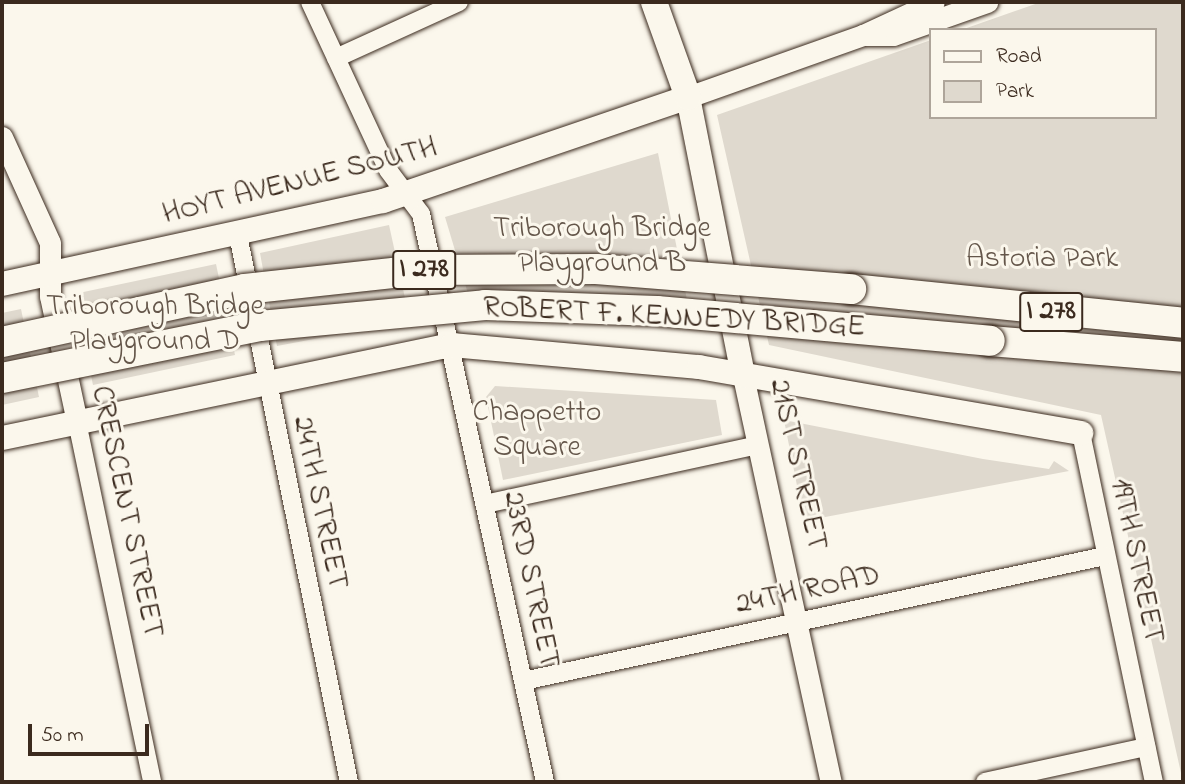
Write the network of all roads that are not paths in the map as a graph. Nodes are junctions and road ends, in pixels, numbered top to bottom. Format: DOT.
graph roads {
  1 [pos="310,2"];
  2 [pos="459,2"];
  3 [pos="654,2"];
  4 [pos="934,2"];
  5 [pos="987,2"];
  6 [pos="863,35"];
  7 [pos="336,58"];
  8 [pos="688,97"];
  9 [pos="2,136"];
  10 [pos="405,193"];
  11 [pos="238,235"];
  12 [pos="51,272"];
  13 [pos="2,284"];
  14 [pos="1183,323"];
  15 [pos="2,342"];
  16 [pos="452,345"];
  17 [pos="1183,357"];
  18 [pos="743,376"];
  19 [pos="2,378"];
  20 [pos="265,382"];
  21 [pos="77,422"];
  22 [pos="1081,433"];
  23 [pos="2,438"];
  24 [pos="759,445"];
  25 [pos="485,504"];
  26 [pos="1105,556"];
  27 [pos="798,622"];
  28 [pos="523,681"];
  29 [pos="1146,747"];
  30 [pos="152,782"];
  31 [pos="349,782"];
  32 [pos="545,782"];
  33 [pos="831,782"];
  34 [pos="985,782"];
  35 [pos="1154,782"];
  1 -- 7 [label="street, 23RD STREET"];
  2 -- 7 [label="street"];
  3 -- 8 [label="main road, 21ST STREET"];
  4 -- 6 [label="street"];
  5 -- 6 [label="street"];
  6 -- 8 [label="street"];
  7 -- 10 [label="street, 23RD STREET"];
  8 -- 10 [label="main road, HOYT AVENUE SOUTH"];
  8 -- 18 [label="main road, 21ST STREET"];
  9 -- 12 [label="street, CRESCENT STREET"];
  10 -- 11 [label="main road, HOYT AVENUE SOUTH"];
  10 -- 16 [label="street, 23RD STREET"];
  11 -- 12 [label="main road, HOYT AVENUE SOUTH"];
  11 -- 20 [label="street, 24TH STREET"];
  12 -- 13 [label="main road, HOYT AVENUE SOUTH"];
  12 -- 21 [label="street, CRESCENT STREET"];
  14 -- 15 [label="highway, ROBERT F. KENNEDY BRIDGE / I 278, bridge"];
  16 -- 18 [label="main road"];
  16 -- 20 [label="main road"];
  16 -- 25 [label="street, 23RD STREET"];
  17 -- 19 [label="highway, ROBERT F. KENNEDY BRIDGE / I 278, bridge"];
  18 -- 22 [label="main road"];
  18 -- 24 [label="street, 21ST STREET"];
  20 -- 21 [label="main road"];
  20 -- 31 [label="street, 24TH STREET"];
  21 -- 23 [label="main road"];
  21 -- 30 [label="street, CRESCENT STREET"];
  22 -- 26 [label="street, 19TH STREET"];
  24 -- 25 [label="street"];
  24 -- 27 [label="street, 21ST STREET"];
  25 -- 28 [label="street, 23RD STREET"];
  26 -- 27 [label="street, 24TH ROAD"];
  26 -- 29 [label="street, 19TH STREET"];
  27 -- 28 [label="street, 24TH ROAD"];
  27 -- 33 [label="street, 21ST STREET"];
  28 -- 32 [label="street, 23RD STREET"];
  29 -- 34 [label="street"];
  29 -- 35 [label="street, 19TH STREET"];
}
